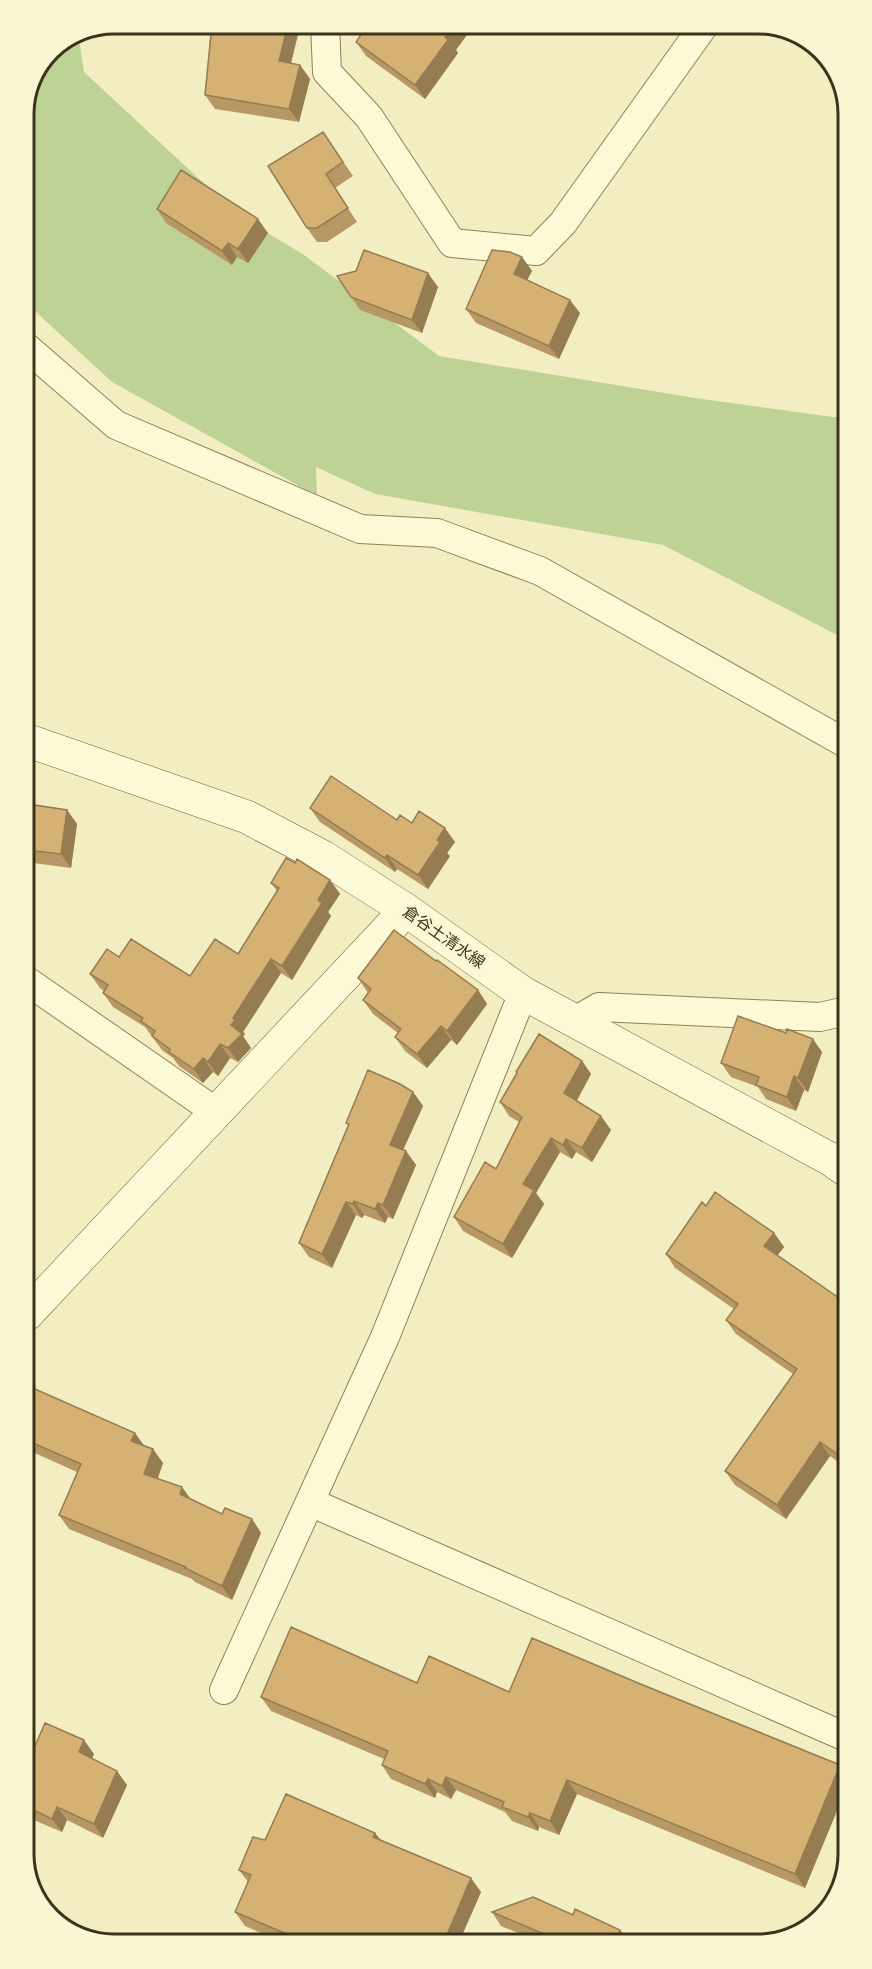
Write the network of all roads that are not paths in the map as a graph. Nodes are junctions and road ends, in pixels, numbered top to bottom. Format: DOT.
graph roads {
  1 [pos="325,34"];
  2 [pos="697,35"];
  3 [pos="35,355"];
  4 [pos="838,739"];
  5 [pos="35,743"];
  6 [pos="406,910"];
  7 [pos="34,986"];
  8 [pos="523,993"];
  9 [pos="838,1013"];
  10 [pos="575,1021"];
  11 [pos="216,1112"];
  12 [pos="838,1164"];
  13 [pos="34,1306"];
  14 [pos="310,1502"];
  15 [pos="224,1690"];
  16 [pos="838,1734"];
  1 -- 2 [label="street"];
  3 -- 4 [label="street"];
  5 -- 6 [label="main road, 倉谷土清水線"];
  6 -- 8 [label="main road, 倉谷土清水線"];
  6 -- 11 [label="main road"];
  7 -- 11 [label="street"];
  8 -- 10 [label="main road, 倉谷土清水線"];
  8 -- 14 [label="street"];
  9 -- 10 [label="street"];
  10 -- 12 [label="main road, 倉谷土清水線"];
  11 -- 13 [label="main road"];
  14 -- 15 [label="street"];
  14 -- 16 [label="street"];
}
